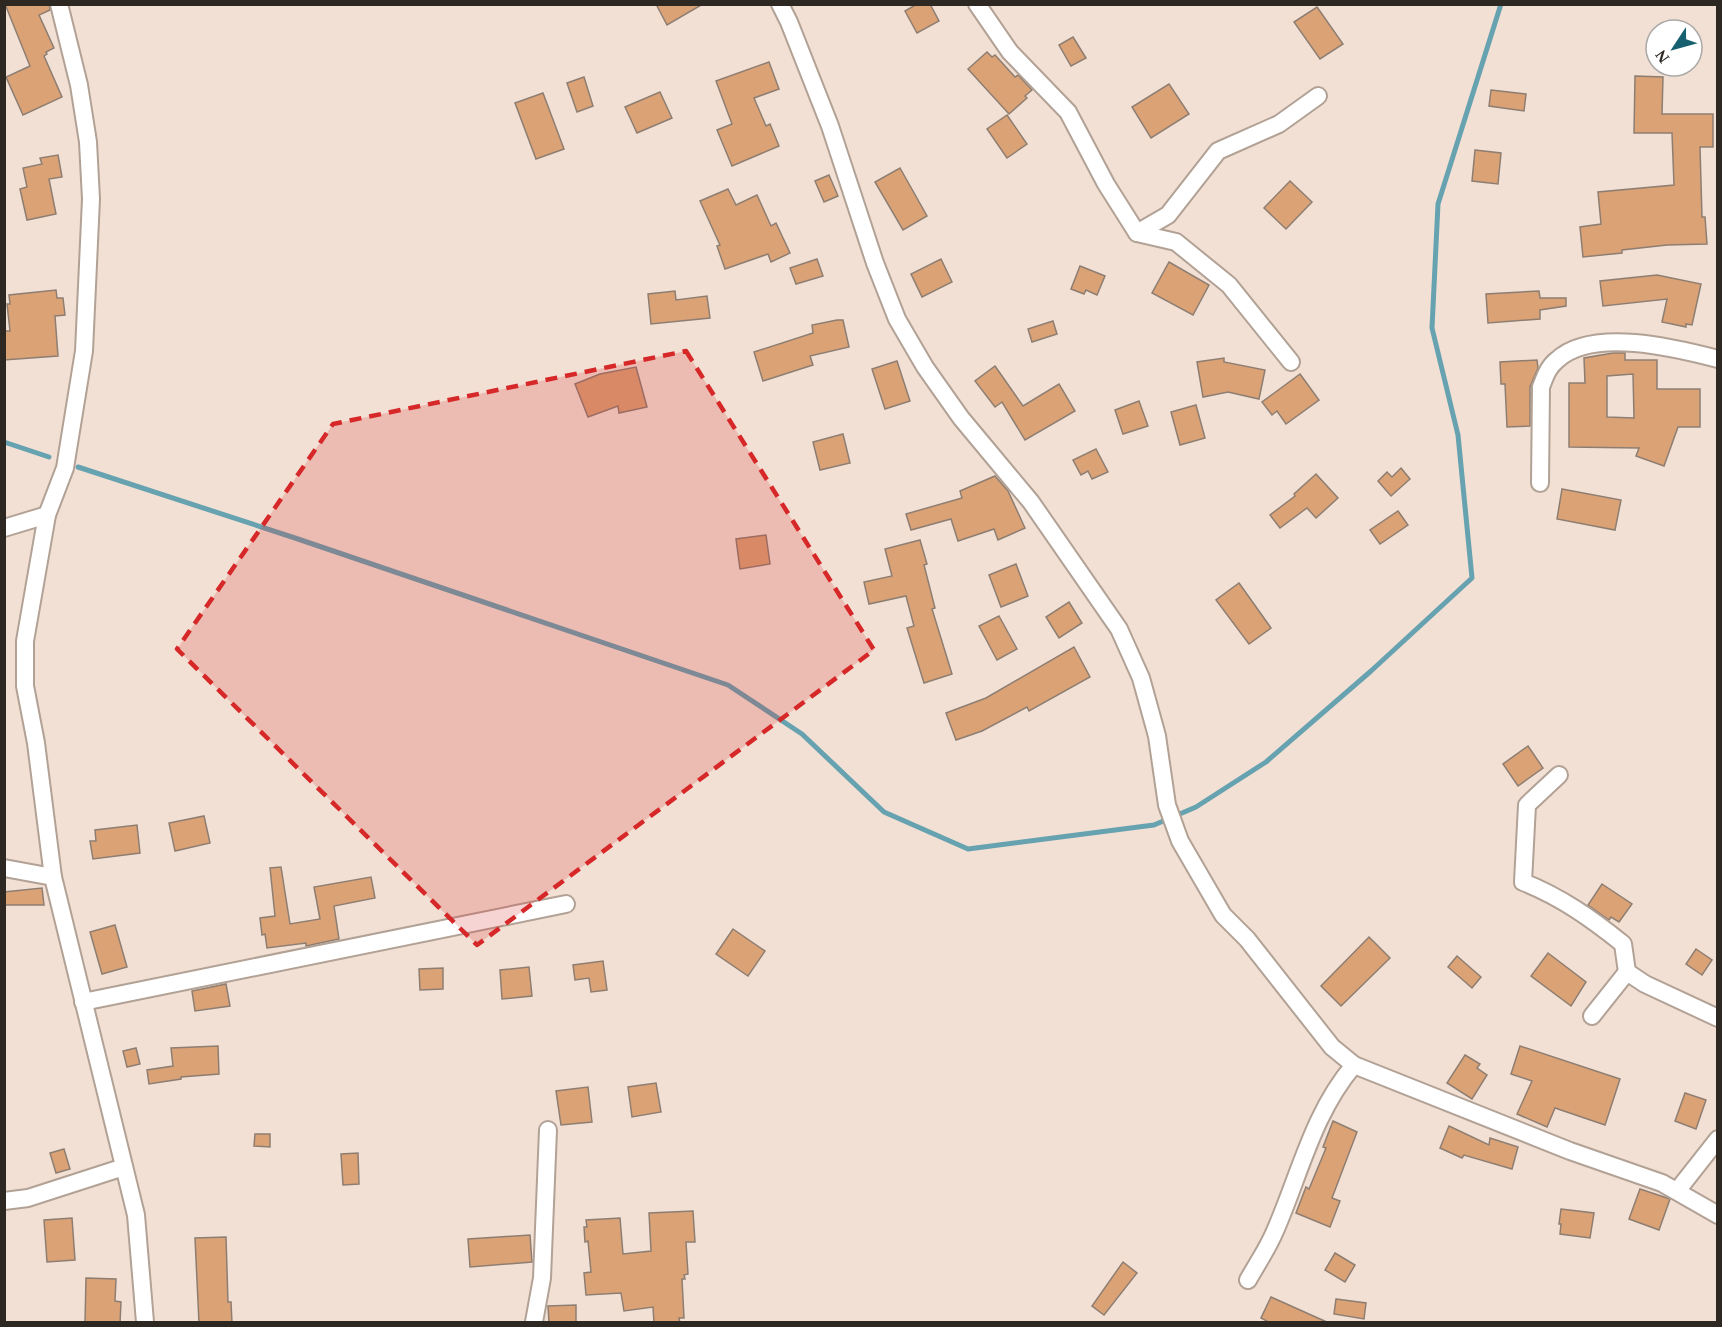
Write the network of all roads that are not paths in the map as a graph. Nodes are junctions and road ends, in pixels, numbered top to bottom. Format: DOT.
graph roads {
  1 [pos="59,4"];
  2 [pos="780,4"];
  3 [pos="977,4"];
  4 [pos="1318,96"];
  5 [pos="1137,234"];
  6 [pos="1718,359"];
  7 [pos="1291,362"];
  8 [pos="1540,483"];
  9 [pos="47,515"];
  10 [pos="4,528"];
  11 [pos="1559,775"];
  12 [pos="4,868"];
  13 [pos="53,876"];
  14 [pos="566,904"];
  15 [pos="1626,972"];
  16 [pos="83,1002"];
  17 [pos="1592,1016"];
  18 [pos="1718,1018"];
  19 [pos="1354,1065"];
  20 [pos="548,1130"];
  21 [pos="1718,1139"];
  22 [pos="124,1167"];
  23 [pos="1677,1191"];
  24 [pos="4,1201"];
  25 [pos="1718,1215"];
  26 [pos="1248,1280"];
  27 [pos="146,1323"];
  28 [pos="534,1323"];
  1 -- 9 [label="street"];
  2 -- 19 [label="street"];
  3 -- 5 [label="street"];
  4 -- 5 [label="street"];
  5 -- 7 [label="street"];
  6 -- 8 [label="street"];
  9 -- 10 [label="street"];
  9 -- 13 [label="street"];
  11 -- 15 [label="street"];
  12 -- 13 [label="street"];
  13 -- 16 [label="street"];
  14 -- 16 [label="street"];
  15 -- 17 [label="street"];
  15 -- 18 [label="street"];
  16 -- 22 [label="street"];
  19 -- 23 [label="street"];
  19 -- 26 [label="street"];
  20 -- 28 [label="street"];
  21 -- 23 [label="street"];
  22 -- 24 [label="street"];
  22 -- 27 [label="street"];
  23 -- 25 [label="street"];
}
